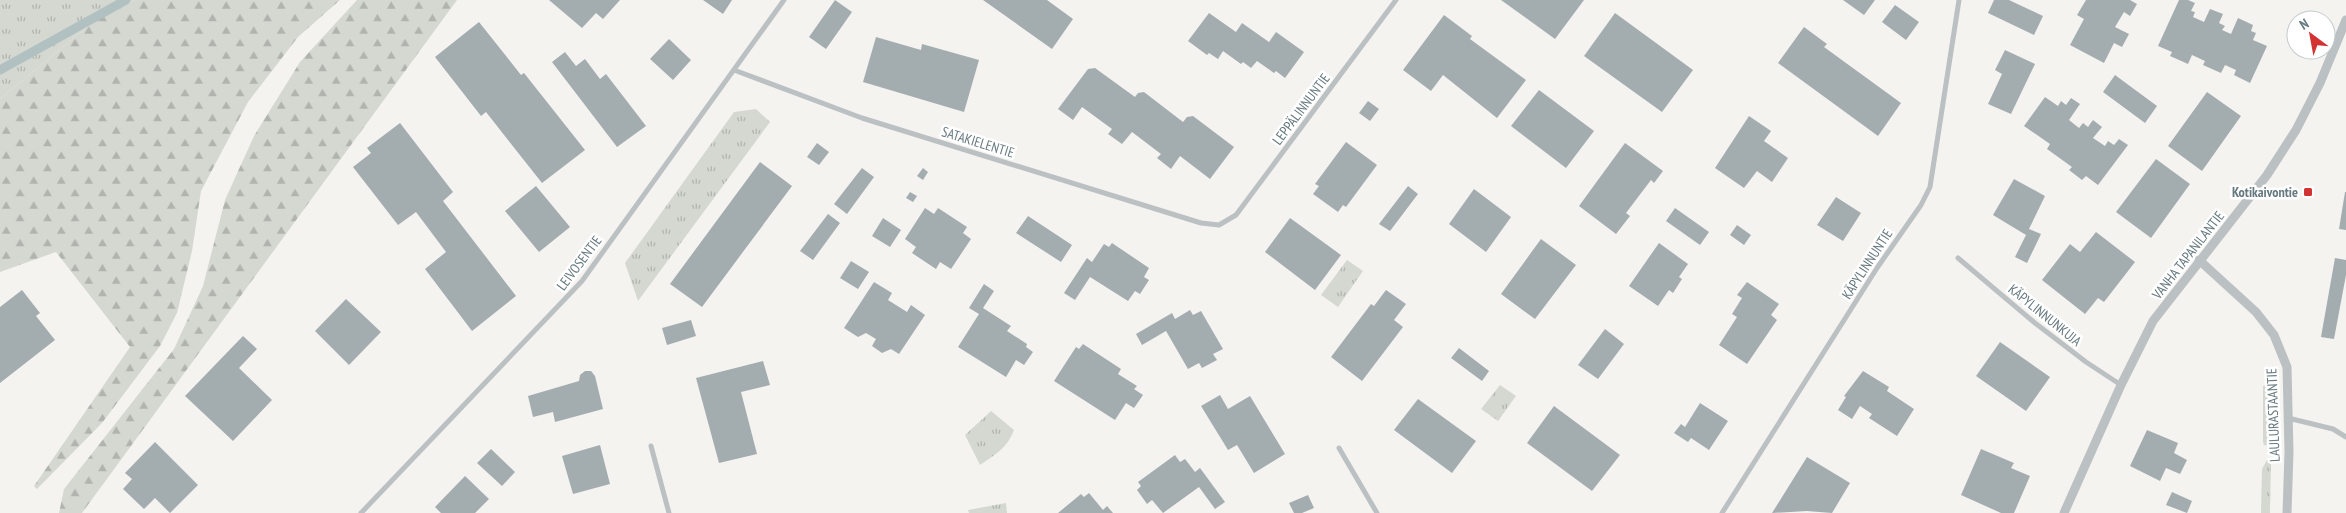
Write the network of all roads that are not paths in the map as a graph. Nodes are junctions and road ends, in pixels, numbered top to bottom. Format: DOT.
graph roads {
  1 [pos="784,0"];
  2 [pos="1396,0"];
  3 [pos="1959,0"];
  4 [pos="2346,20"];
  5 [pos="734,70"];
  6 [pos="1219,225"];
  7 [pos="1958,258"];
  8 [pos="2199,260"];
  9 [pos="2121,385"];
  10 [pos="2288,418"];
  11 [pos="2346,437"];
  12 [pos="651,446"];
  13 [pos="1339,448"];
  14 [pos="361,513"];
  15 [pos="669,513"];
  16 [pos="1376,513"];
  17 [pos="1722,513"];
  18 [pos="2064,513"];
  19 [pos="2287,513"];
  1 -- 5 [label="street, LEIVOSENTIE"];
  2 -- 6 [label="street, LEPPÄLINNUNTIE"];
  3 -- 17 [label="street, KÄPYLINNUNTIE"];
  4 -- 8 [label="street, VANHA TAPANILANTIE"];
  5 -- 6 [label="street, SATAKIELENTIE"];
  5 -- 14 [label="street, LEIVOSENTIE"];
  7 -- 9 [label="street, KÄPYLINNUNKUJA"];
  8 -- 9 [label="street, VANHA TAPANILANTIE"];
  8 -- 10 [label="street, LAULURASTAANTIE"];
  9 -- 18 [label="street, VANHA TAPANILANTIE"];
  10 -- 11 [label="street"];
  10 -- 19 [label="street, LAULURASTAANTIE"];
  12 -- 15 [label="street"];
  13 -- 16 [label="street"];
}
